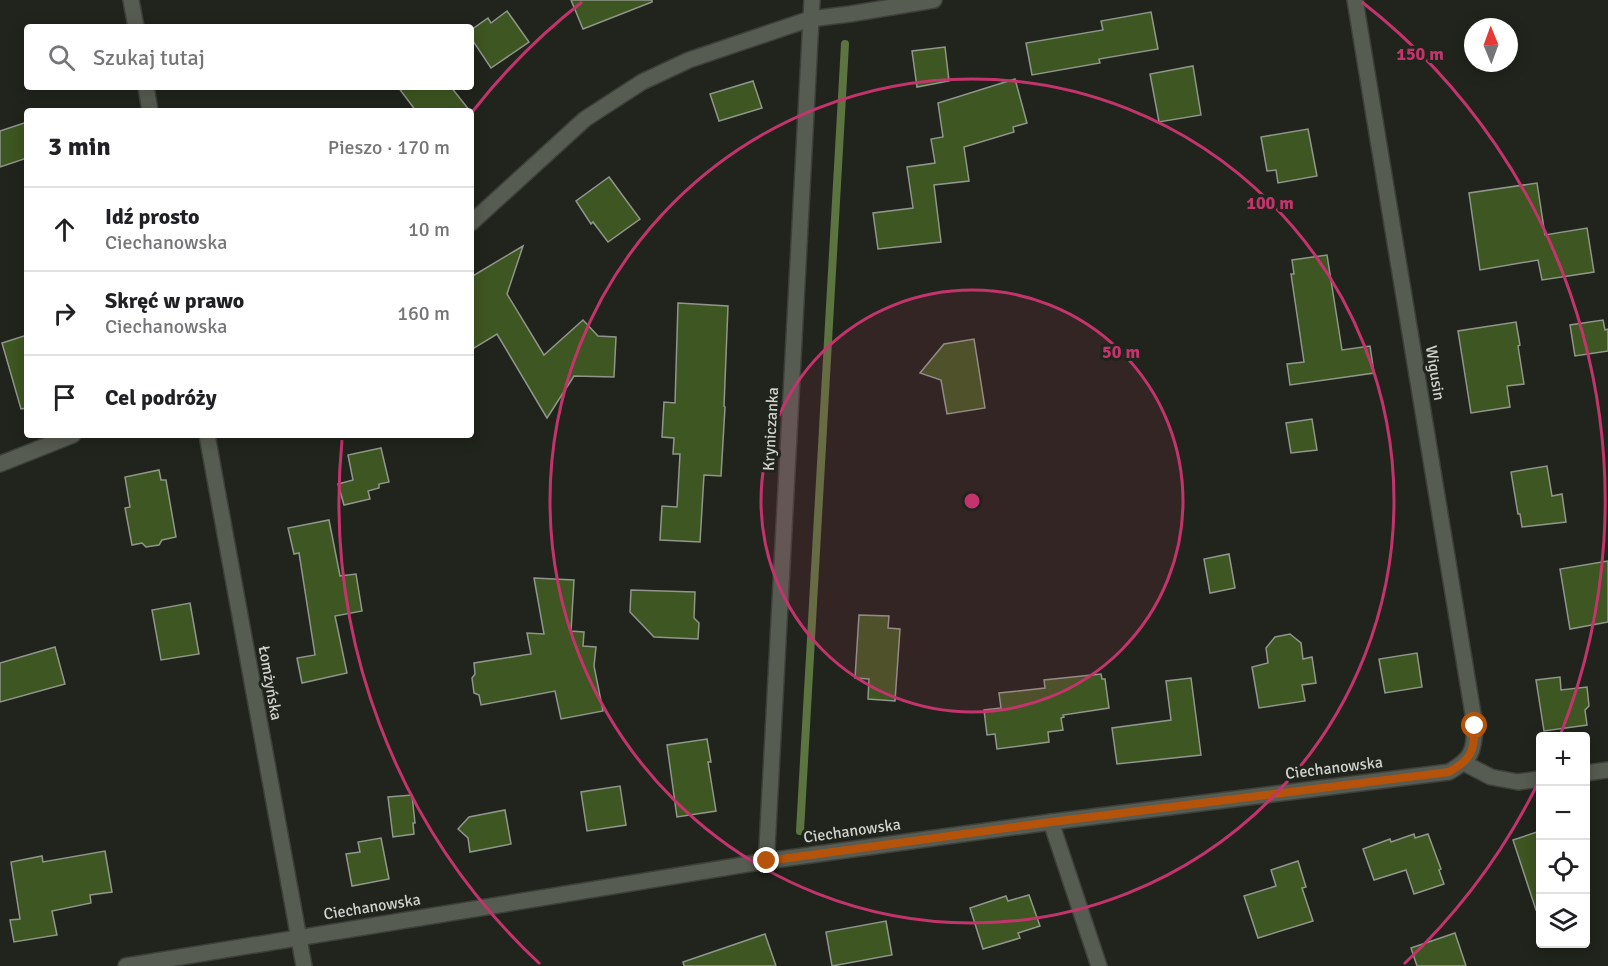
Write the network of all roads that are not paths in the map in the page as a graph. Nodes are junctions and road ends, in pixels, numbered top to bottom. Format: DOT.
graph roads {
  1 [pos="131,0"];
  2 [pos="812,0"];
  3 [pos="934,0"];
  4 [pos="1355,0"];
  5 [pos="810,19"];
  6 [pos="135,24"];
  7 [pos="146,90"];
  8 [pos="150,108"];
  9 [pos="474,220"];
  10 [pos="66,438"];
  11 [pos="208,438"];
  12 [pos="0,465"];
  13 [pos="1468,758"];
  14 [pos="1608,770"];
  15 [pos="1590,772"];
  16 [pos="1536,780"];
  17 [pos="1051,822"];
  18 [pos="767,861"];
  19 [pos="298,937"];
  20 [pos="126,966"];
  21 [pos="304,966"];
  22 [pos="1099,966"];
  1 -- 6 [label="street"];
  2 -- 5 [label="street, Kryniczanka"];
  3 -- 5 [label="street"];
  4 -- 13 [label="street, Wigusin"];
  5 -- 9 [label="street"];
  5 -- 18 [label="street, Kryniczanka"];
  7 -- 8 [label="street"];
  10 -- 12 [label="street"];
  11 -- 19 [label="street, Łomżyńska"];
  13 -- 16 [label="street"];
  13 -- 17 [label="street, Ciechanowska"];
  14 -- 15 [label="street"];
  17 -- 18 [label="street, Ciechanowska"];
  17 -- 22 [label="street"];
  18 -- 19 [label="street, Ciechanowska"];
  19 -- 20 [label="street, Ciechanowska"];
  19 -- 21 [label="street, Łomżyńska"];
}
